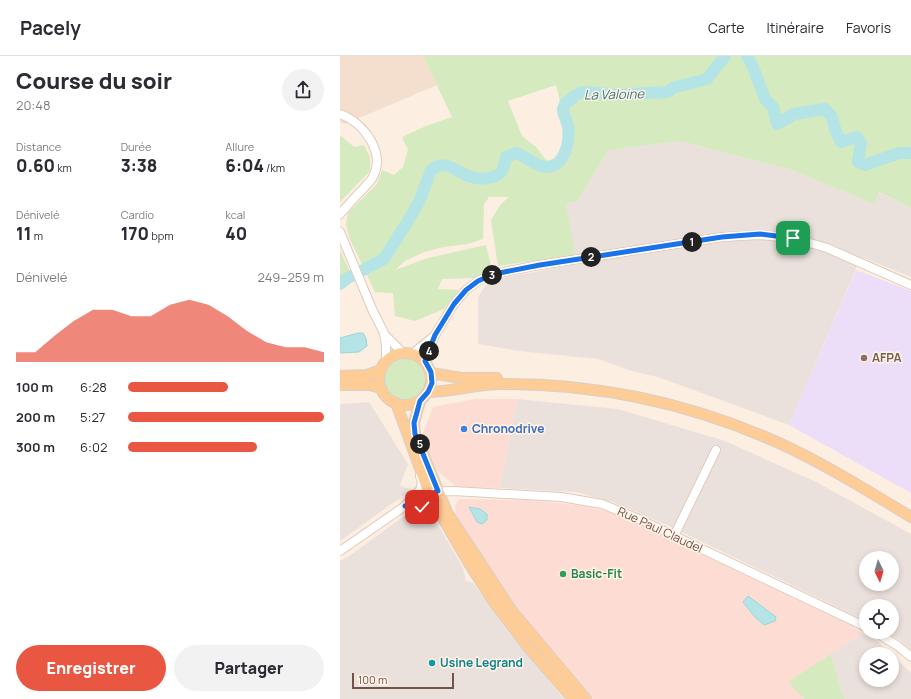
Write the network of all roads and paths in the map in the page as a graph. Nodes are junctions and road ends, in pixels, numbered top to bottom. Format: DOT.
graph roads {
  1 [pos="340,114"];
  2 [pos="340,214"];
  3 [pos="340,232"];
  4 [pos="911,284"];
  5 [pos="384,333"];
  6 [pos="435,335"];
  7 [pos="403,353"];
  8 [pos="414,354"];
  9 [pos="425,361"];
  10 [pos="383,366"];
  11 [pos="431,372"];
  12 [pos="340,376"];
  13 [pos="340,385"];
  14 [pos="381,388"];
  15 [pos="428,392"];
  16 [pos="420,401"];
  17 [pos="396,403"];
  18 [pos="716,450"];
  19 [pos="418,466"];
  20 [pos="432,493"];
  21 [pos="415,497"];
  22 [pos="405,506"];
  23 [pos="911,510"];
  24 [pos="441,516"];
  25 [pos="911,517"];
  26 [pos="674,536"];
  27 [pos="340,551"];
  28 [pos="859,624"];
  29 [pos="887,639"];
  30 [pos="911,657"];
  31 [pos="573,699"];
  32 [pos="586,699"];
  1 -- 2 [label="street"];
  3 -- 5 [label="street"];
  4 -- 6 [label="street"];
  5 -- 7 [label="street"];
  5 -- 10 [label="street"];
  6 -- 8 [label="street"];
  6 -- 9 [label="street"];
  7 -- 8 [label="main road"];
  7 -- 10 [label="main road"];
  8 -- 9 [label="main road"];
  9 -- 11 [label="main road"];
  10 -- 12 [label="main road"];
  10 -- 14 [label="main road"];
  11 -- 15 [label="main road"];
  11 -- 23 [label="main road"];
  13 -- 14 [label="main road"];
  14 -- 17 [label="main road"];
  15 -- 16 [label="main road"];
  15 -- 25 [label="main road"];
  16 -- 17 [label="main road"];
  16 -- 20 [label="main road"];
  17 -- 19 [label="main road"];
  18 -- 26 [label="street"];
  19 -- 20 [label="main road"];
  19 -- 21 [label="street"];
  20 -- 21 [label="street"];
  20 -- 22 [label="street"];
  20 -- 24 [label="main road"];
  20 -- 26 [label="street, Rue Paul Claudel"];
  20 -- 32 [label="main road"];
  21 -- 22 [label="street"];
  22 -- 24 [label="street"];
  22 -- 27 [label="street"];
  24 -- 31 [label="main road"];
  26 -- 28 [label="street, Rue Paul Claudel"];
  29 -- 30 [label="street"];
}
